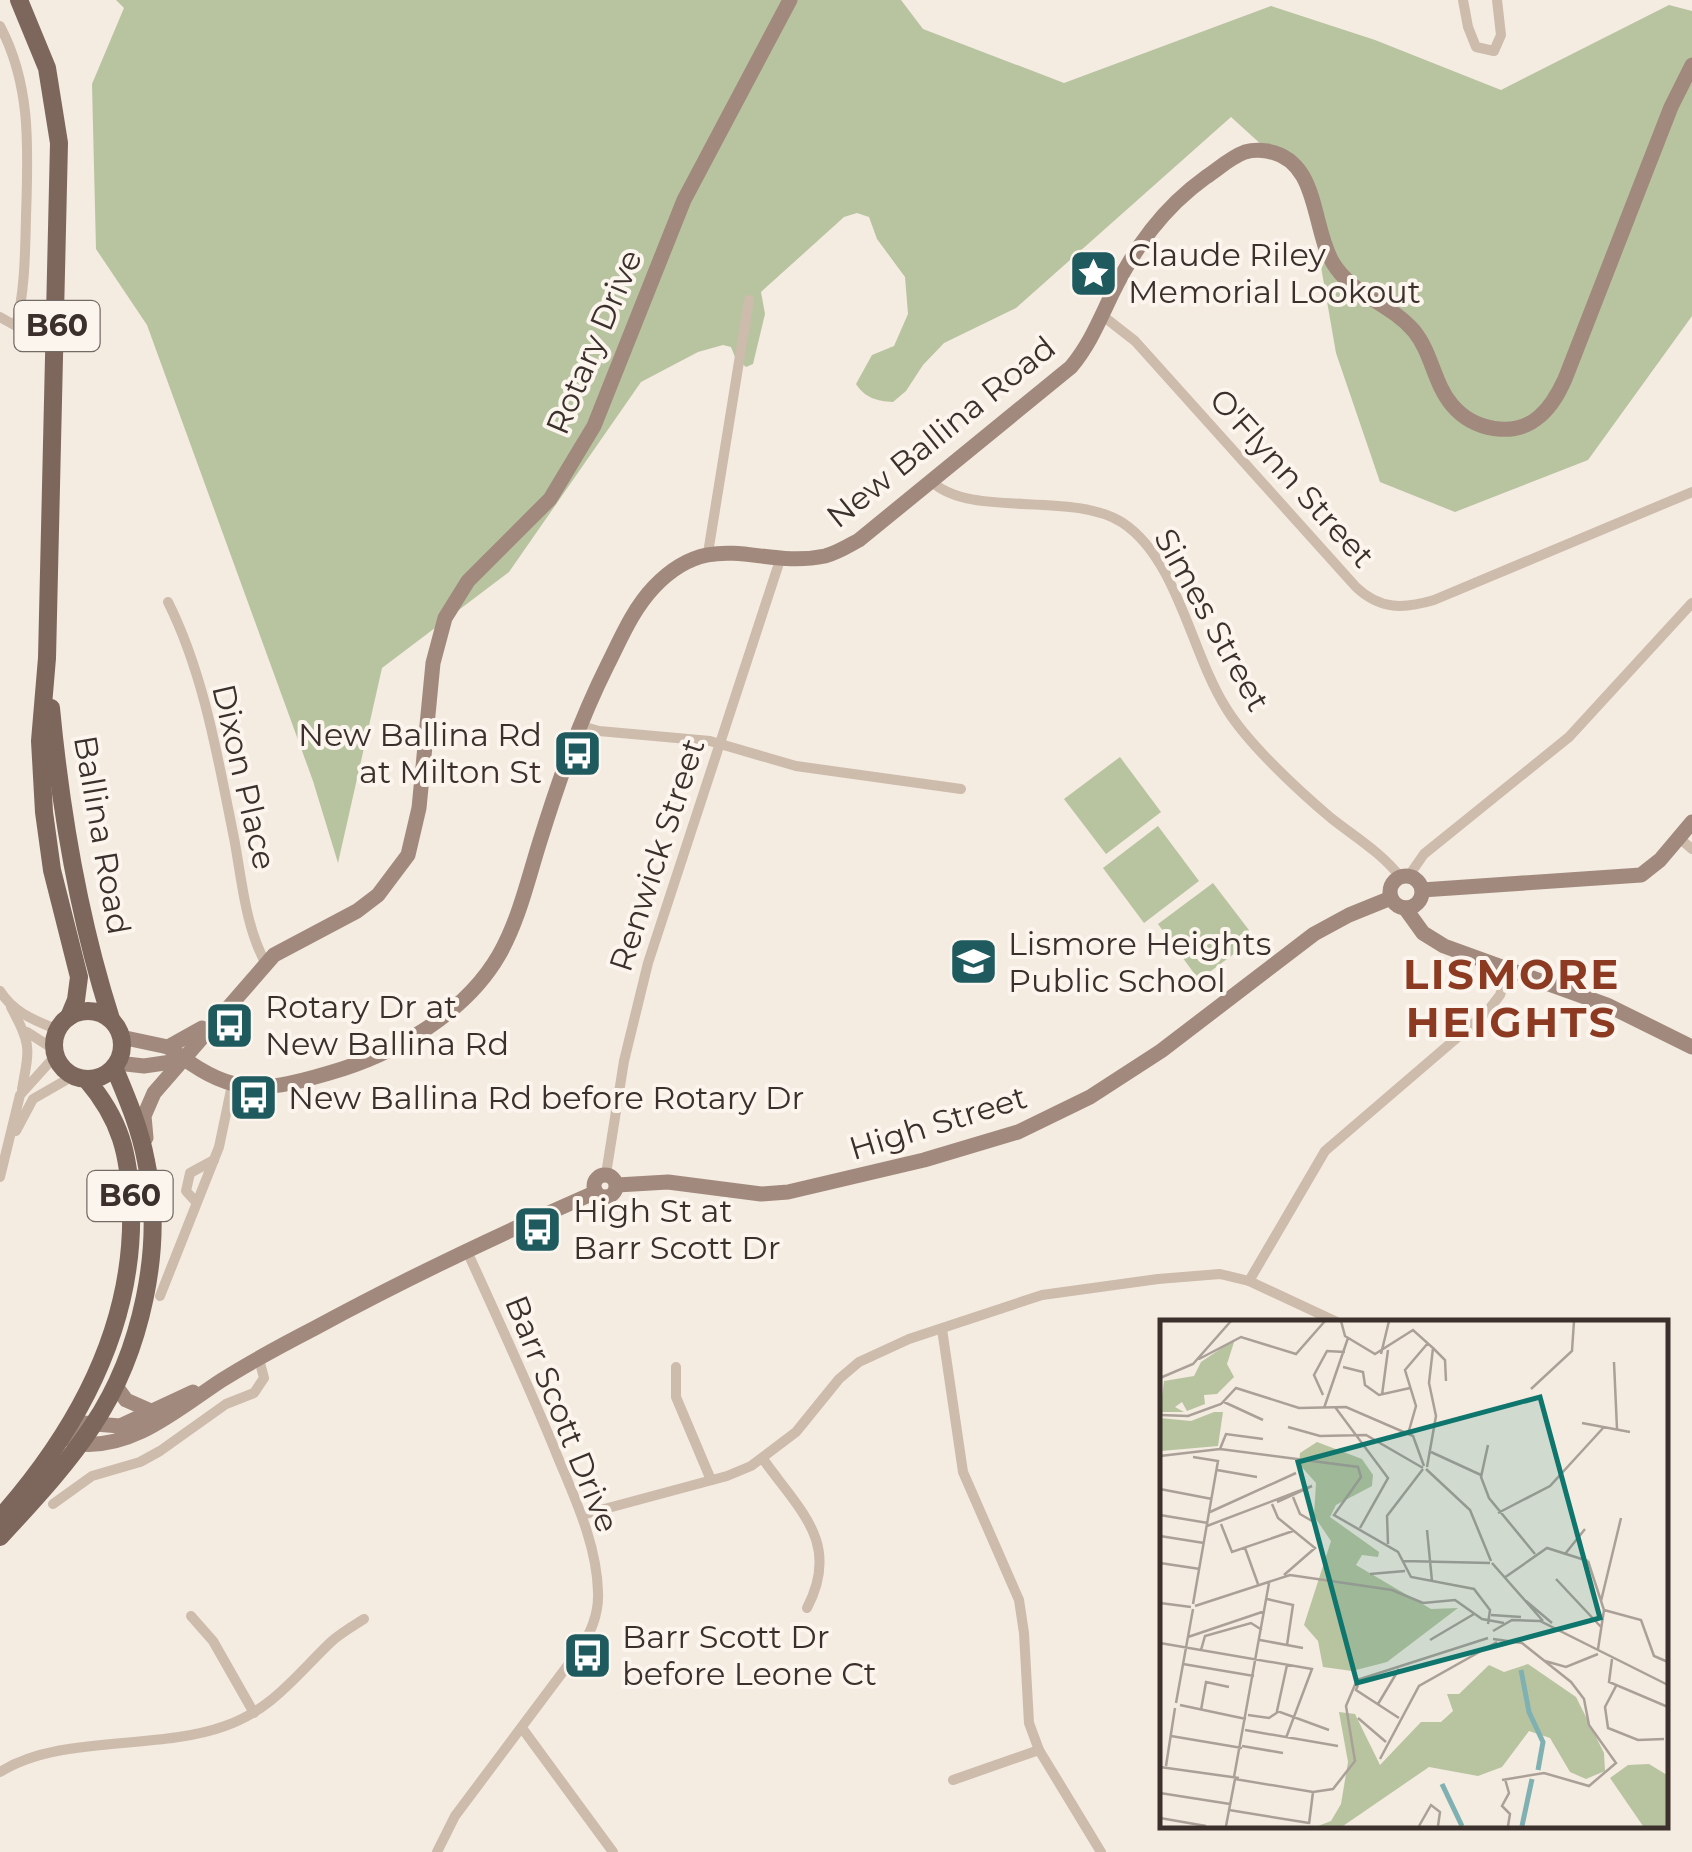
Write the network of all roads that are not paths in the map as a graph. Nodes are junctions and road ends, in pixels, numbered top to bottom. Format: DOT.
graph roads {
  1 [pos="19,0"];
  2 [pos="790,0"];
  3 [pos="1463,0"];
  4 [pos="1497,0"];
  5 [pos="0,26"];
  6 [pos="1692,65"];
  7 [pos="749,300"];
  8 [pos="1102,316"];
  9 [pos="0,318"];
  10 [pos="932,482"];
  11 [pos="1692,492"];
  12 [pos="708,553"];
  13 [pos="781,557"];
  14 [pos="168,602"];
  15 [pos="1692,603"];
  16 [pos="47,658"];
  17 [pos="578,725"];
  18 [pos="718,743"];
  19 [pos="960,789"];
  20 [pos="1692,822"];
  21 [pos="1685,844"];
  22 [pos="1405,877"];
  23 [pos="1422,890"];
  24 [pos="1391,898"];
  25 [pos="1405,908"];
  26 [pos="266,964"];
  27 [pos="1509,970"];
  28 [pos="0,991"];
  29 [pos="12,1007"];
  30 [pos="220,1013"];
  31 [pos="110,1019"];
  32 [pos="63,1023"];
  33 [pos="26,1031"];
  34 [pos="121,1037"];
  35 [pos="168,1047"];
  36 [pos="1692,1047"];
  37 [pos="55,1053"];
  38 [pos="184,1060"];
  39 [pos="116,1065"];
  40 [pos="80,1078"];
  41 [pos="232,1085"];
  42 [pos="20,1094"];
  43 [pos="4,1160"];
  44 [pos="214,1160"];
  45 [pos="146,1161"];
  46 [pos="0,1177"];
  47 [pos="611,1180"];
  48 [pos="196,1202"];
  49 [pos="466,1249"];
  50 [pos="1249,1282"];
  51 [pos="160,1296"];
  52 [pos="1334,1320"];
  53 [pos="942,1329"];
  54 [pos="259,1359"];
  55 [pos="676,1367"];
  56 [pos="222,1380"];
  57 [pos="114,1385"];
  58 [pos="151,1412"];
  59 [pos="94,1424"];
  60 [pos="80,1444"];
  61 [pos="55,1448"];
  62 [pos="763,1459"];
  63 [pos="712,1480"];
  64 [pos="53,1504"];
  65 [pos="582,1515"];
  66 [pos="0,1518"];
  67 [pos="0,1537"];
  68 [pos="808,1608"];
  69 [pos="191,1616"];
  70 [pos="364,1620"];
  71 [pos="254,1712"];
  72 [pos="522,1728"];
  73 [pos="1040,1750"];
  74 [pos="0,1772"];
  75 [pos="953,1780"];
  76 [pos="437,1852"];
  77 [pos="612,1852"];
  78 [pos="1102,1852"];
  1 -- 16 [label="main road, Ballina Road / B60"];
  2 -- 26 [label="street, Rotary Drive"];
  3 -- 4 [label="street"];
  5 -- 9 [label="street"];
  6 -- 8 [label="street, New Ballina Road"];
  7 -- 12 [label="street"];
  8 -- 10 [label="street, New Ballina Road"];
  8 -- 11 [label="street, O'Flynn Street"];
  10 -- 13 [label="street, New Ballina Road"];
  10 -- 22 [label="street, Simes Street"];
  12 -- 13 [label="street, New Ballina Road"];
  12 -- 17 [label="street"];
  13 -- 18 [label="street, Renwick Street"];
  14 -- 26 [label="street, Dixon Place"];
  15 -- 22 [label="street"];
  16 -- 31 [label="main road, Ballina Road / B60"];
  16 -- 32 [label="main road, Ballina Road / B60"];
  17 -- 18 [label="street"];
  17 -- 41 [label="street"];
  18 -- 19 [label="street"];
  18 -- 47 [label="street, Renwick Street"];
  20 -- 21 [label="street"];
  21 -- 23 [label="street"];
  22 -- 23 [label="street"];
  22 -- 24 [label="street"];
  23 -- 25 [label="street"];
  24 -- 25 [label="street"];
  24 -- 47 [label="street, High Street"];
  25 -- 27 [label="street"];
  26 -- 30 [label="street, Rotary Drive"];
  27 -- 36 [label="street"];
  27 -- 50 [label="street"];
  28 -- 29 [label="street"];
  29 -- 32 [label="street"];
  29 -- 33 [label="street"];
  30 -- 35 [label="street, Rotary Drive"];
  30 -- 38 [label="street, Rotary Drive"];
  31 -- 32 [label="main road"];
  31 -- 34 [label="main road, B60"];
  32 -- 37 [label="main road, B60"];
  33 -- 37 [label="street"];
  33 -- 42 [label="street"];
  34 -- 35 [label="street"];
  34 -- 39 [label="main road"];
  35 -- 38 [label="street"];
  37 -- 40 [label="main road, B60"];
  37 -- 42 [label="street"];
  38 -- 39 [label="street"];
  38 -- 41 [label="street"];
  38 -- 45 [label="street, Rotary Drive"];
  39 -- 40 [label="main road"];
  39 -- 45 [label="main road, B60"];
  40 -- 43 [label="street"];
  40 -- 61 [label="main road, B60"];
  41 -- 44 [label="street"];
  42 -- 43 [label="street"];
  43 -- 46 [label="street"];
  44 -- 48 [label="street"];
  44 -- 48 [label="street"];
  45 -- 57 [label="main road, B60"];
  47 -- 49 [label="street, High Street"];
  48 -- 51 [label="street"];
  49 -- 54 [label="street"];
  49 -- 65 [label="street, Barr Scott Drive"];
  50 -- 52 [label="street"];
  50 -- 53 [label="street"];
  53 -- 62 [label="street"];
  53 -- 73 [label="street"];
  54 -- 56 [label="street"];
  54 -- 64 [label="street"];
  55 -- 63 [label="street"];
  56 -- 58 [label="street"];
  56 -- 60 [label="street"];
  57 -- 58 [label="street"];
  57 -- 59 [label="main road, B60"];
  58 -- 59 [label="street"];
  59 -- 60 [label="main road, B60"];
  59 -- 61 [label="street"];
  60 -- 67 [label="main road, B60"];
  61 -- 66 [label="main road, B60"];
  62 -- 63 [label="street"];
  62 -- 68 [label="street"];
  63 -- 65 [label="street"];
  65 -- 72 [label="street, Barr Scott Drive"];
  69 -- 71 [label="street"];
  70 -- 71 [label="street"];
  71 -- 74 [label="street"];
  72 -- 76 [label="street, Barr Scott Drive"];
  72 -- 77 [label="street"];
  73 -- 75 [label="street"];
  73 -- 78 [label="street"];
}
